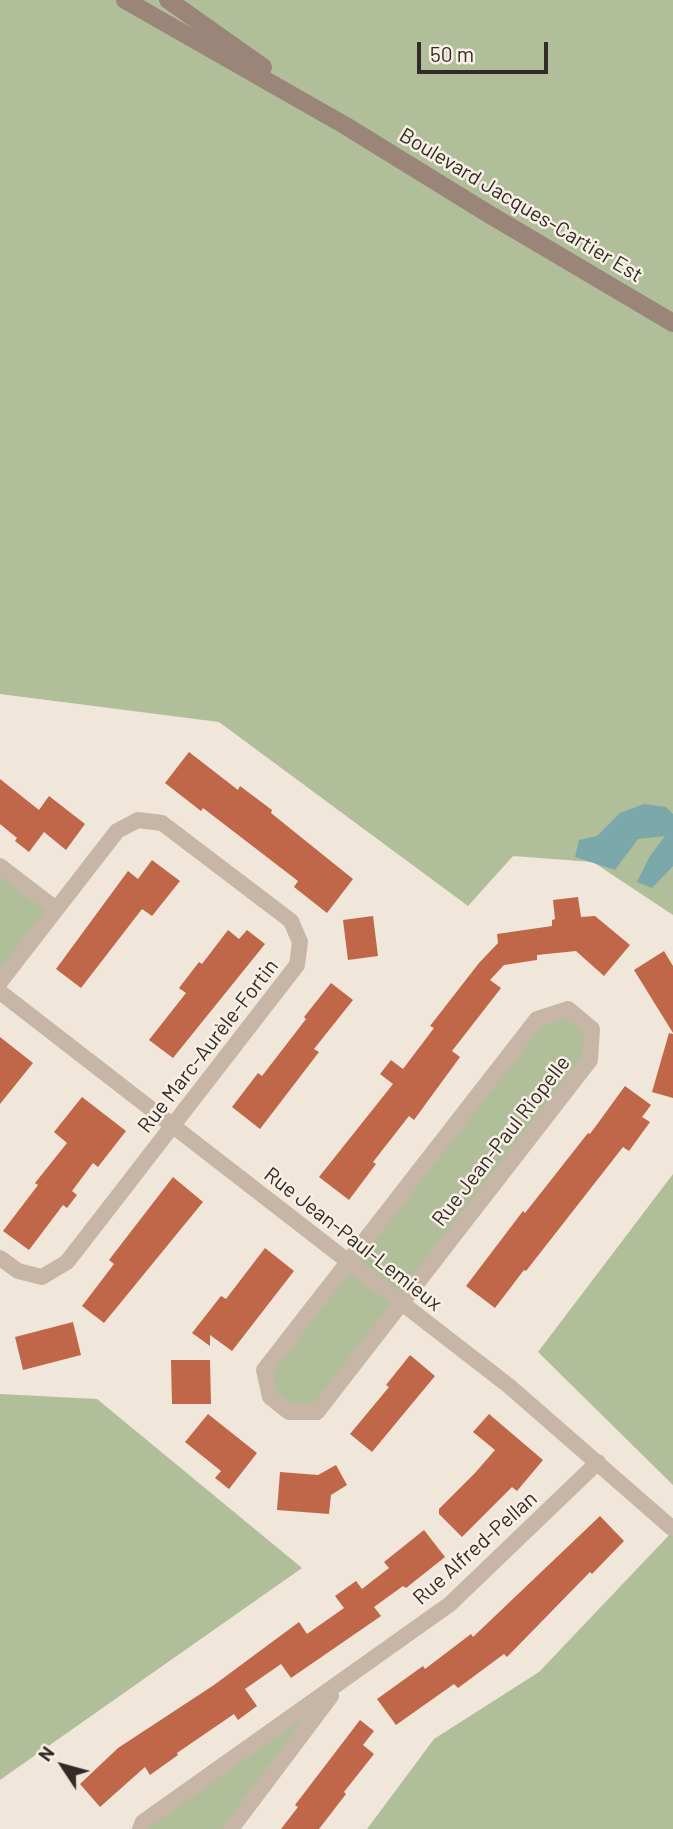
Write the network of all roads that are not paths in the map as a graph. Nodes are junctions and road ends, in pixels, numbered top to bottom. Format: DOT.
graph roads {
  1 [pos="125,0"];
  2 [pos="168,0"];
  3 [pos="345,126"];
  4 [pos="673,323"];
  5 [pos="0,866"];
  6 [pos="56,909"];
  7 [pos="0,982"];
  8 [pos="0,992"];
  9 [pos="173,1125"];
  10 [pos="0,1258"];
  11 [pos="348,1262"];
  12 [pos="402,1303"];
  13 [pos="598,1462"];
  14 [pos="673,1529"];
  15 [pos="341,1683"];
  16 [pos="140,1829"];
  17 [pos="231,1829"];
  1 -- 3 [label="main road, Boulevard Jacques-Cartier Est"];
  2 -- 3 [label="main road, Boulevard Jacques-Cartier Est"];
  3 -- 4 [label="main road, Boulevard Jacques-Cartier Est"];
  5 -- 6 [label="street"];
  6 -- 7 [label="street"];
  6 -- 9 [label="street, Rue Marc-Aurèle-Fortin"];
  8 -- 9 [label="street, Rue Jean-Paul-Lemieux"];
  9 -- 10 [label="street, Rue Marc-Aurèle-Fortin"];
  9 -- 11 [label="street, Rue Jean-Paul-Lemieux"];
  11 -- 12 [label="street, Rue Jean-Paul-Lemieux"];
  11 -- 12 [label="street, Rue Jean-Paul Riopelle"];
  11 -- 12 [label="street, Rue Jean-Paul Riopelle"];
  12 -- 13 [label="street, Rue Jean-Paul-Lemieux"];
  13 -- 14 [label="street, Rue Jean-Paul-Lemieux"];
  13 -- 15 [label="street, Rue Alfred-Pellan"];
  15 -- 16 [label="street, Rue Alfred-Pellan"];
  15 -- 17 [label="street, Rue Alfred-Pellan"];
}
